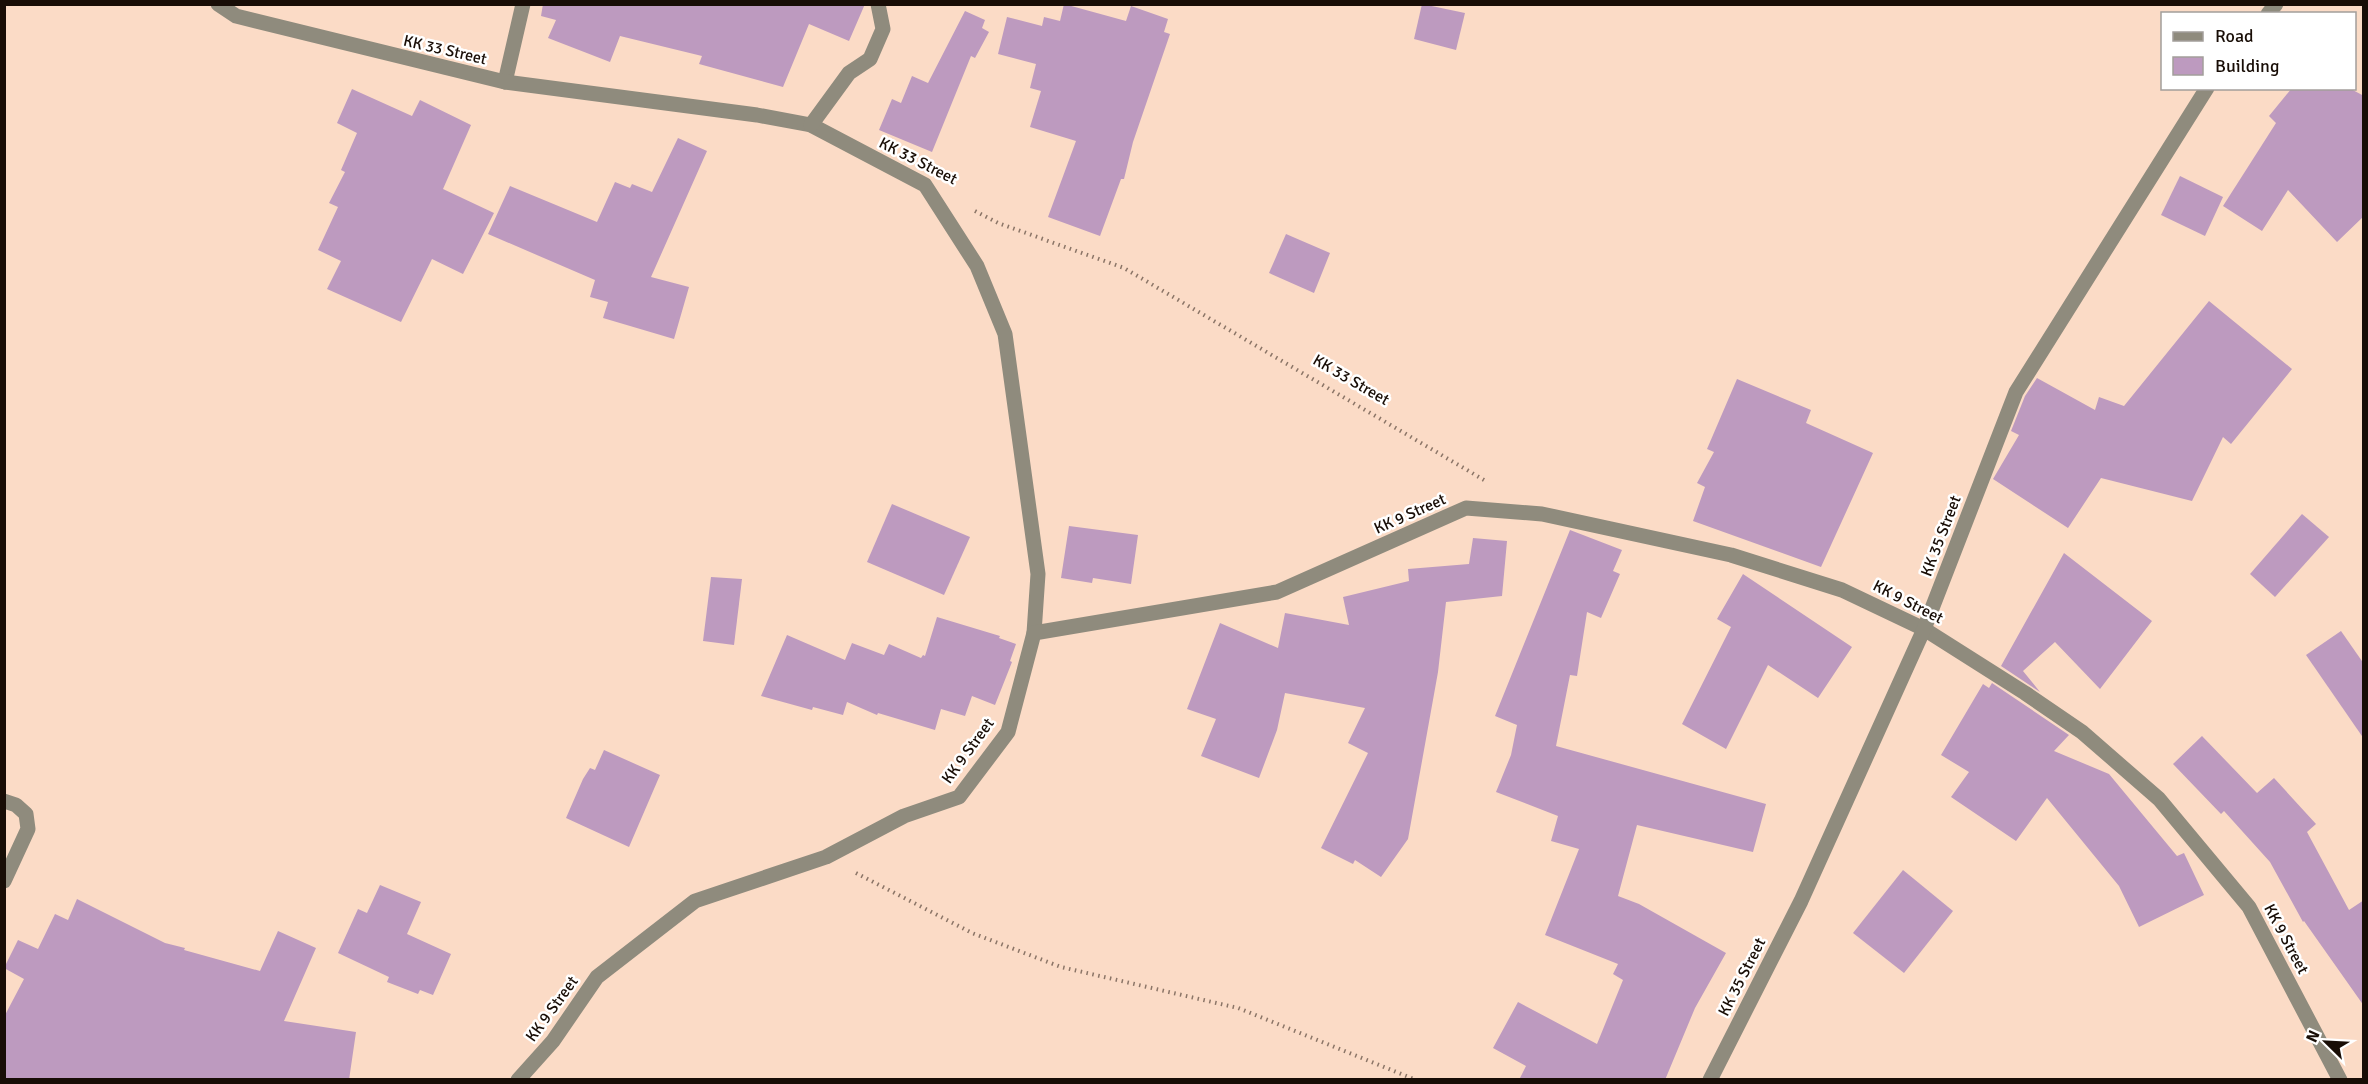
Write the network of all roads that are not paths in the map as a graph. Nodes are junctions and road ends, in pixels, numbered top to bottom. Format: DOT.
graph roads {
  1 [pos="218,4"];
  2 [pos="522,4"];
  3 [pos="878,4"];
  4 [pos="505,82"];
  5 [pos="2206,90"];
  6 [pos="811,125"];
  7 [pos="1924,629"];
  8 [pos="1034,633"];
  9 [pos="4,801"];
  10 [pos="4,881"];
  11 [pos="518,1080"];
  12 [pos="1710,1080"];
  13 [pos="2340,1080"];
  1 -- 4 [label="street, KK 33 Street"];
  2 -- 4 [label="street"];
  3 -- 6 [label="street"];
  4 -- 6 [label="street, KK 33 Street"];
  5 -- 7 [label="street, KK 35 Street"];
  6 -- 8 [label="street, KK 33 Street"];
  7 -- 8 [label="street, KK 9 Street"];
  7 -- 12 [label="street, KK 35 Street"];
  7 -- 13 [label="street, KK 9 Street"];
  8 -- 11 [label="street, KK 9 Street"];
  9 -- 10 [label="street"];
}
